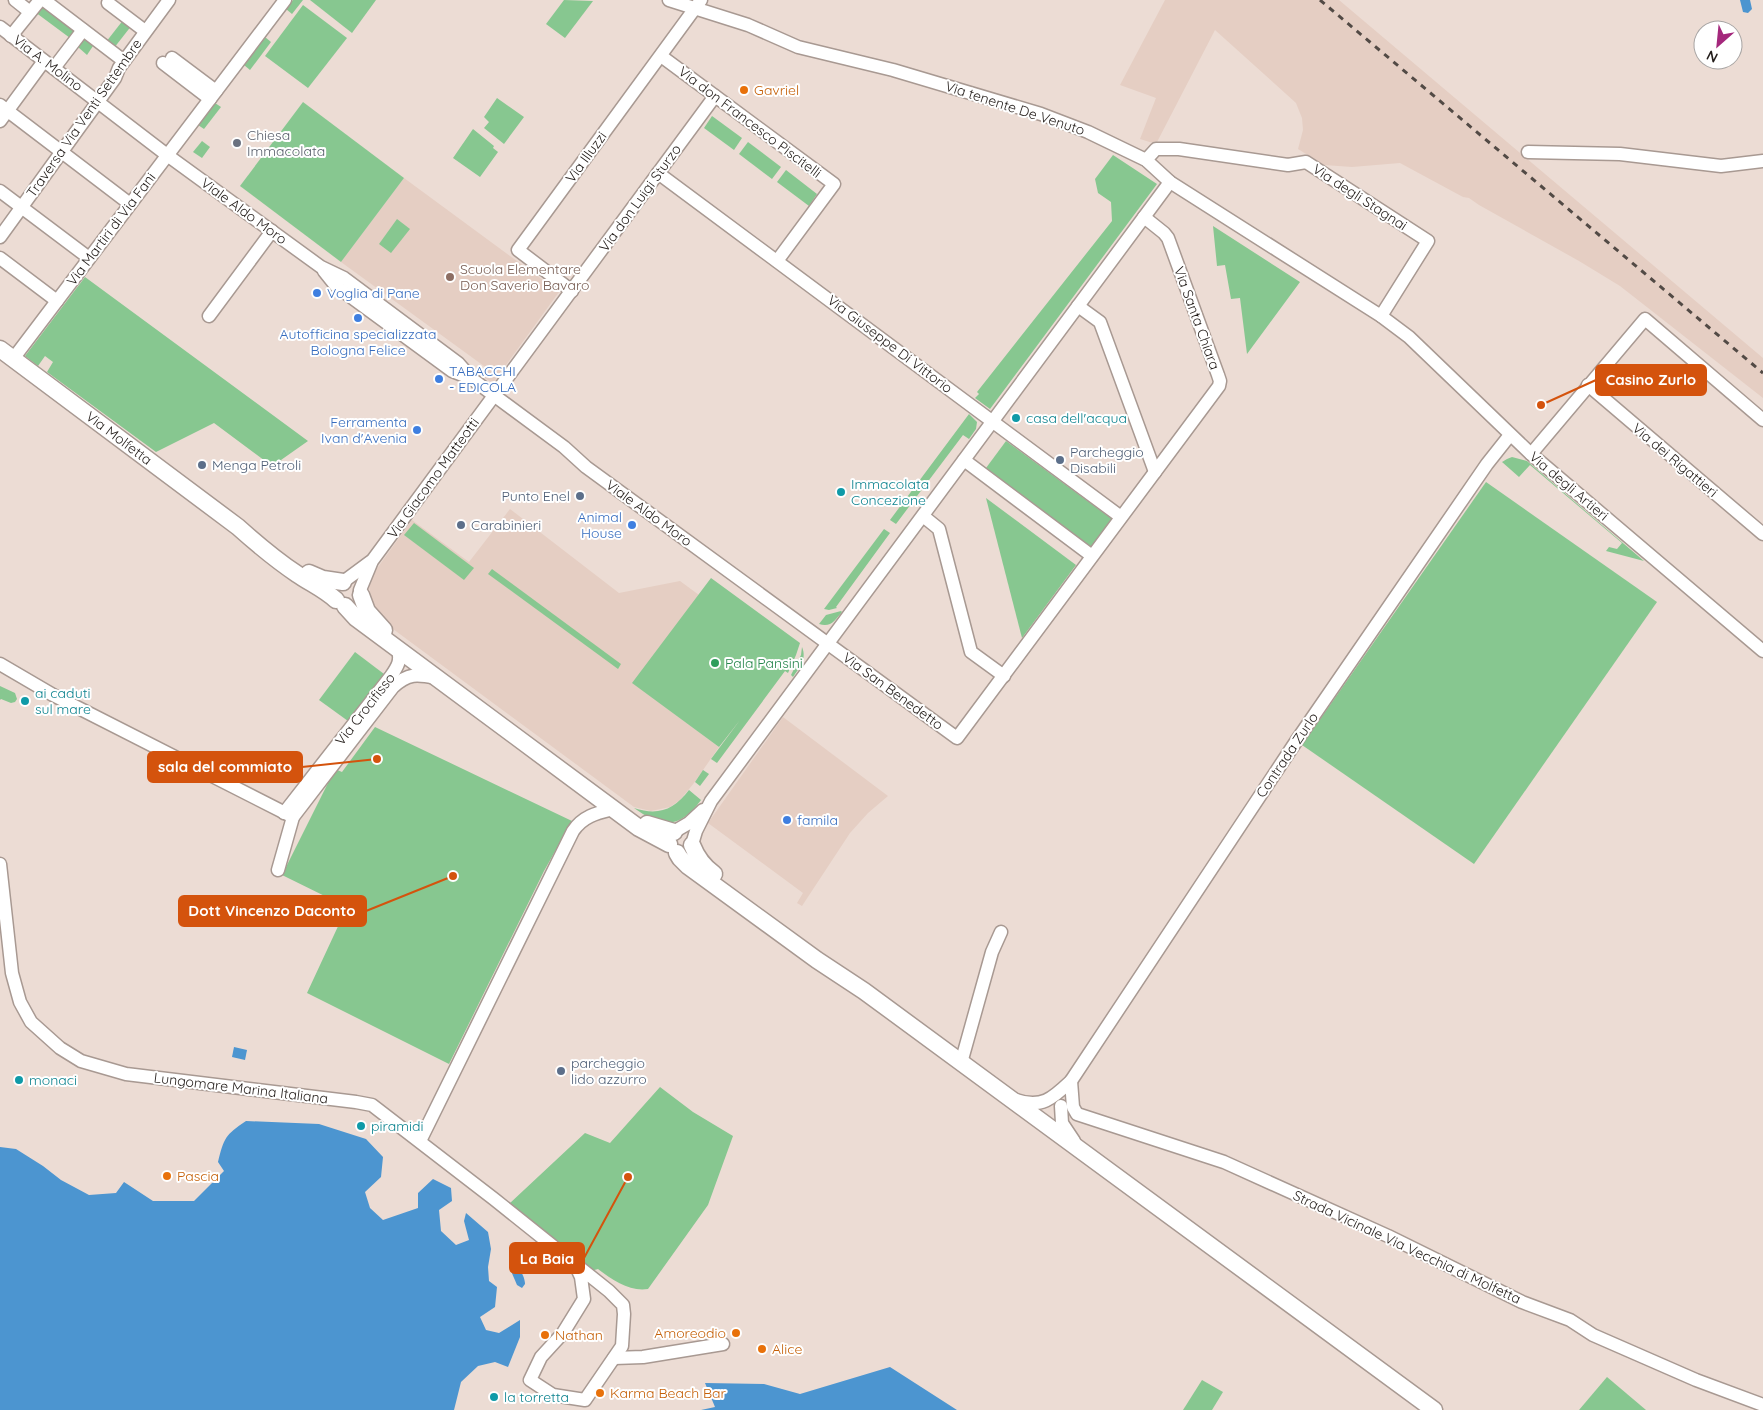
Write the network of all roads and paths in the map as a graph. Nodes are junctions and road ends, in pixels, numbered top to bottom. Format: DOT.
graph roads {
  1 [pos="15,0"];
  2 [pos="40,0"];
  3 [pos="44,0"];
  4 [pos="168,0"];
  5 [pos="285,0"];
  6 [pos="669,0"];
  7 [pos="108,3"];
  8 [pos="698,4"];
  9 [pos="30,12"];
  10 [pos="0,27"];
  11 [pos="84,30"];
  12 [pos="146,31"];
  13 [pos="12,36"];
  14 [pos="661,56"];
  15 [pos="124,61"];
  16 [pos="168,61"];
  17 [pos="49,64"];
  18 [pos="213,95"];
  19 [pos="715,96"];
  20 [pos="98,102"];
  21 [pos="2,112"];
  22 [pos="62,152"];
  23 [pos="1528,152"];
  24 [pos="167,155"];
  25 [pos="1146,160"];
  26 [pos="1763,161"];
  27 [pos="658,173"];
  28 [pos="1170,182"];
  29 [pos="0,191"];
  30 [pos="130,204"];
  31 [pos="21,207"];
  32 [pos="1144,217"];
  33 [pos="272,231"];
  34 [pos="0,237"];
  35 [pos="0,258"];
  36 [pos="89,258"];
  37 [pos="777,261"];
  38 [pos="572,291"];
  39 [pos="57,301"];
  40 [pos="1078,306"];
  41 [pos="208,316"];
  42 [pos="1381,316"];
  43 [pos="6,354"];
  44 [pos="1588,386"];
  45 [pos="494,396"];
  46 [pos="1763,420"];
  47 [pos="993,421"];
  48 [pos="1510,435"];
  49 [pos="1531,454"];
  50 [pos="964,460"];
  51 [pos="1155,472"];
  52 [pos="923,516"];
  53 [pos="1121,517"];
  54 [pos="238,527"];
  55 [pos="1763,534"];
  56 [pos="1092,556"];
  57 [pos="372,561"];
  58 [pos="343,582"];
  59 [pos="360,592"];
  60 [pos="340,603"];
  61 [pos="828,644"];
  62 [pos="398,649"];
  63 [pos="1763,651"];
  64 [pos="2,667"];
  65 [pos="1004,676"];
  66 [pos="436,678"];
  67 [pos="711,801"];
  68 [pos="613,809"];
  69 [pos="288,815"];
  70 [pos="674,840"];
  71 [pos="692,843"];
  72 [pos="0,864"];
  73 [pos="278,870"];
  74 [pos="1001,932"];
  75 [pos="864,991"];
  76 [pos="961,1063"];
  77 [pos="1071,1081"];
  78 [pos="1007,1097"];
  79 [pos="1058,1102"];
  80 [pos="1043,1123"];
  81 [pos="420,1141"];
  82 [pos="1087,1156"];
  83 [pos="575,1264"];
  84 [pos="723,1344"];
  85 [pos="614,1358"];
  86 [pos="1763,1405"];
  87 [pos="1434,1410"];
  1 -- 9 [label="street"];
  2 -- 9 [label="street"];
  3 -- 11 [label="street"];
  4 -- 12 [label="street, Traversa Via Venti Settembre"];
  5 -- 18 [label="street, Via Martiri di Via Fani"];
  6 -- 8 [label="street, Via tenente De Venuto"];
  7 -- 12 [label="street"];
  8 -- 14 [label="street, Via Illuzzi"];
  8 -- 25 [label="street, Via tenente De Venuto"];
  9 -- 13 [label="street"];
  10 -- 13 [label="street, Via A. Molino"];
  11 -- 15 [label="street"];
  11 -- 17 [label="street"];
  12 -- 15 [label="street, Traversa Via Venti Settembre"];
  13 -- 17 [label="street, Via A. Molino"];
  14 -- 19 [label="street, Via don Francesco Piscitelli"];
  14 -- 38 [label="street, Via Illuzzi"];
  15 -- 20 [label="street, Traversa Via Venti Settembre"];
  16 -- 18 [label="street"];
  17 -- 20 [label="street, Via A. Molino"];
  17 -- 21 [label="street"];
  18 -- 24 [label="street, Via Martiri di Via Fani"];
  19 -- 27 [label="street, Via don Luigi Sturzo"];
  19 -- 37 [label="street, Via don Francesco Piscitelli"];
  20 -- 22 [label="street, Traversa Via Venti Settembre"];
  20 -- 24 [label="street, Via A. Molino"];
  21 -- 22 [label="street"];
  22 -- 30 [label="street"];
  22 -- 31 [label="street, Traversa Via Venti Settembre"];
  23 -- 26 [label="street"];
  24 -- 30 [label="street, Via Martiri di Via Fani"];
  24 -- 33 [label="street, Viale Aldo Moro"];
  25 -- 28 [label="street, Via tenente De Venuto"];
  25 -- 42 [label="street, Via degli Stagnai"];
  27 -- 37 [label="street, Via Giuseppe Di Vittorio"];
  27 -- 38 [label="street, Via don Luigi Sturzo"];
  28 -- 32 [label="street"];
  28 -- 42 [label="street, Via tenente De Venuto"];
  29 -- 31 [label="street"];
  30 -- 36 [label="street, Via Martiri di Via Fani"];
  31 -- 34 [label="street, Traversa Via Venti Settembre"];
  31 -- 36 [label="street"];
  32 -- 40 [label="street"];
  32 -- 51 [label="street, Via Santa Chiara"];
  33 -- 41 [label="street"];
  33 -- 45 [label="street, Viale Aldo Moro"];
  35 -- 39 [label="street"];
  36 -- 39 [label="street, Via Martiri di Via Fani"];
  37 -- 47 [label="street, Via Giuseppe Di Vittorio"];
  38 -- 45 [label="street, Via don Luigi Sturzo"];
  39 -- 43 [label="street, Via Martiri di Via Fani"];
  40 -- 47 [label="street"];
  40 -- 51 [label="street"];
  42 -- 48 [label="street, Via degli Artieri"];
  43 -- 54 [label="main road, Via Molfetta"];
  44 -- 46 [label="street"];
  44 -- 49 [label="street"];
  44 -- 55 [label="street, Via dei Rigattieri"];
  45 -- 57 [label="street, Via Giacomo Matteotti"];
  45 -- 61 [label="street, Viale Aldo Moro"];
  47 -- 50 [label="street"];
  47 -- 53 [label="street, Via Giuseppe Di Vittorio"];
  48 -- 49 [label="street, Via degli Artieri"];
  48 -- 77 [label="street, Contrada Zurlo"];
  49 -- 63 [label="street, Via degli Artieri"];
  50 -- 52 [label="street"];
  50 -- 56 [label="street"];
  51 -- 53 [label="street"];
  52 -- 61 [label="street"];
  52 -- 65 [label="street"];
  53 -- 56 [label="street"];
  54 -- 58 [label="main road"];
  54 -- 60 [label="main road"];
  56 -- 65 [label="street"];
  57 -- 58 [label="street, Via Giacomo Matteotti"];
  57 -- 59 [label="street, Via Giacomo Matteotti"];
  58 -- 59 [label="main road"];
  58 -- 60 [label="main road"];
  59 -- 60 [label="main road"];
  59 -- 70 [label="main road"];
  60 -- 62 [label="main road"];
  61 -- 65 [label="street, Via San Benedetto"];
  61 -- 67 [label="street"];
  62 -- 66 [label="main road"];
  62 -- 69 [label="street, Via Crocifisso"];
  64 -- 69 [label="street"];
  66 -- 68 [label="main road"];
  66 -- 69 [label="street, Via Crocifisso"];
  67 -- 70 [label="street"];
  67 -- 71 [label="street"];
  68 -- 70 [label="main road"];
  68 -- 81 [label="street"];
  69 -- 73 [label="street"];
  70 -- 71 [label="main road"];
  70 -- 75 [label="main road"];
  71 -- 75 [label="main road"];
  72 -- 81 [label="street, Lungomare Marina Italiana"];
  74 -- 76 [label="street"];
  75 -- 76 [label="main road"];
  76 -- 78 [label="main road"];
  77 -- 79 [label="street, Contrada Zurlo"];
  77 -- 86 [label="street, Strada Vicinale Via Vecchia di Molfetta"];
  78 -- 79 [label="street"];
  78 -- 80 [label="main road"];
  79 -- 80 [label="street"];
  79 -- 82 [label="street"];
  80 -- 82 [label="main road"];
  81 -- 83 [label="street, Lungomare Marina Italiana"];
  82 -- 87 [label="main road"];
  83 -- 85 [label="street, Lungomare Marina Italiana"];
  83 -- 85 [label="street, Lungomare Marina Italiana"];
  84 -- 85 [label="street"];
}
